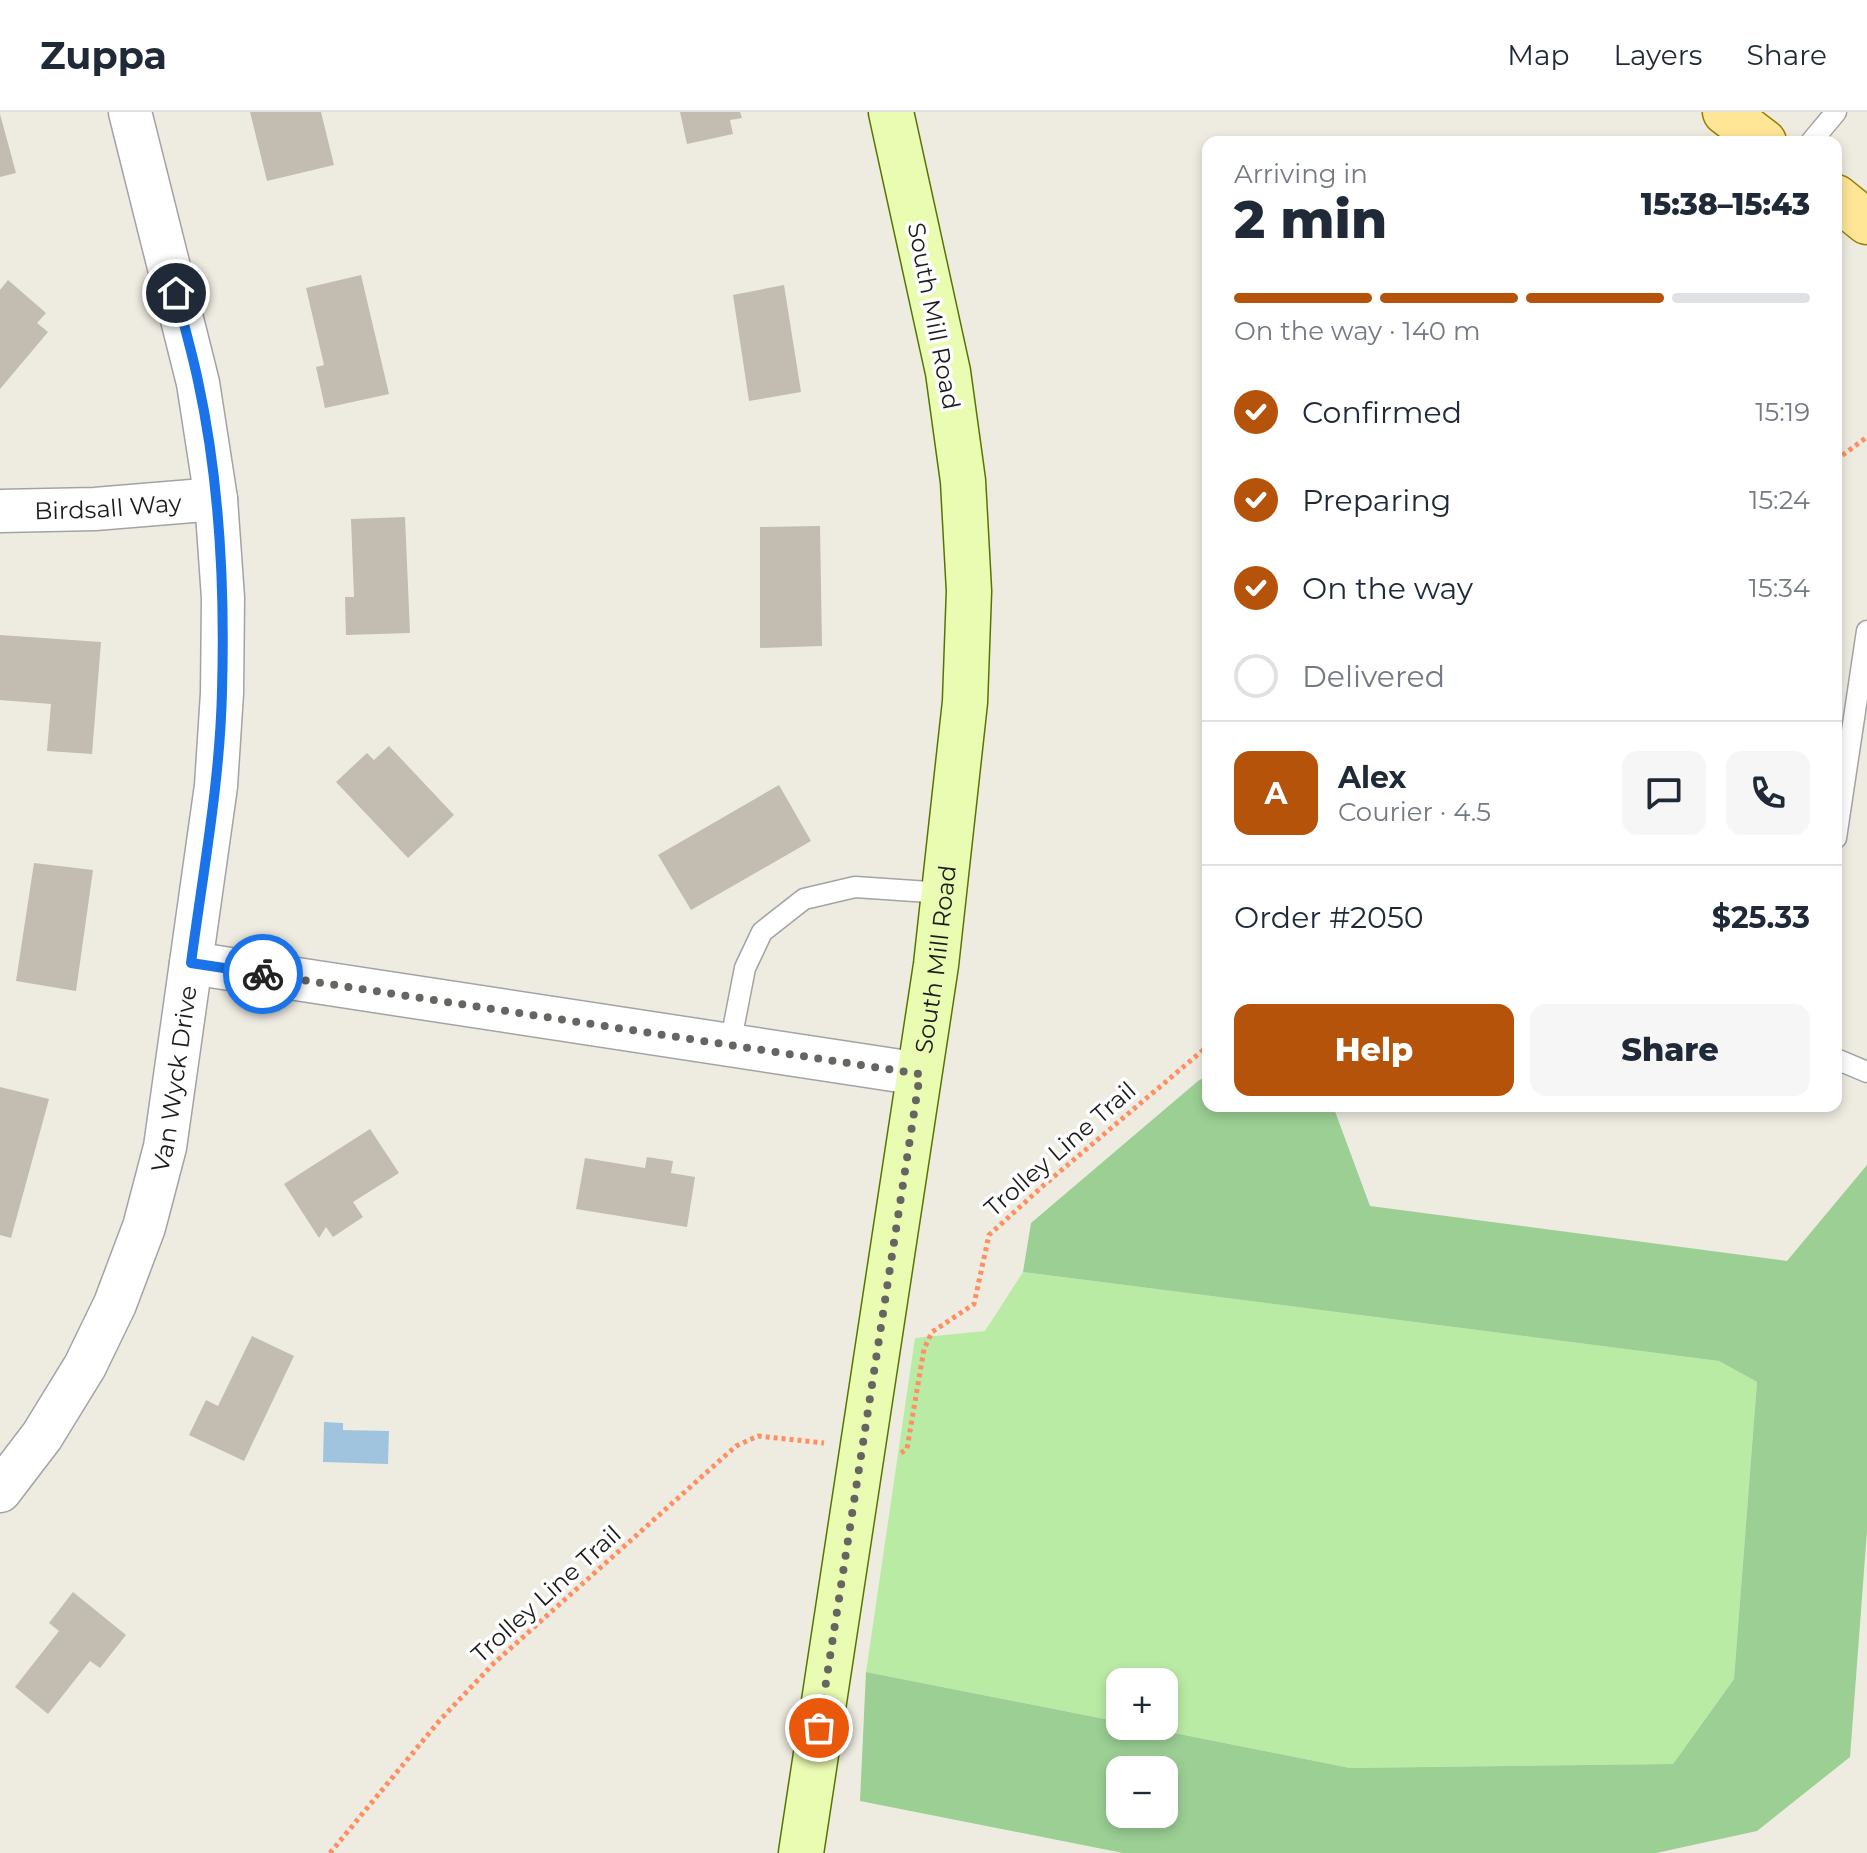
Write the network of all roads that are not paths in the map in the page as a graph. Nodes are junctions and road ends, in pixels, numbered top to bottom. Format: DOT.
graph roads {
  1 [pos="130,112"];
  2 [pos="891,112"];
  3 [pos="1836,112"];
  4 [pos="1816,136"];
  5 [pos="1842,202"];
  6 [pos="1867,222"];
  7 [pos="216,499"];
  8 [pos="0,511"];
  9 [pos="1867,631"];
  10 [pos="1842,798"];
  11 [pos="944,893"];
  12 [pos="191,963"];
  13 [pos="730,1045"];
  14 [pos="1842,1062"];
  15 [pos="1867,1072"];
  16 [pos="920,1074"];
  17 [pos="0,1491"];
  18 [pos="801,1853"];
  1 -- 7 [label="street, Van Wyck Drive"];
  2 -- 11 [label="main road, South Mill Road"];
  3 -- 4 [label="lane"];
  5 -- 6 [label="main road"];
  7 -- 8 [label="street, Birdsall Way"];
  7 -- 12 [label="street, Van Wyck Drive"];
  9 -- 10 [label="lane"];
  11 -- 13 [label="lane"];
  11 -- 16 [label="main road, South Mill Road"];
  12 -- 13 [label="street"];
  12 -- 17 [label="street, Van Wyck Drive"];
  13 -- 16 [label="street"];
  14 -- 15 [label="lane"];
  16 -- 18 [label="main road, South Mill Road"];
}
